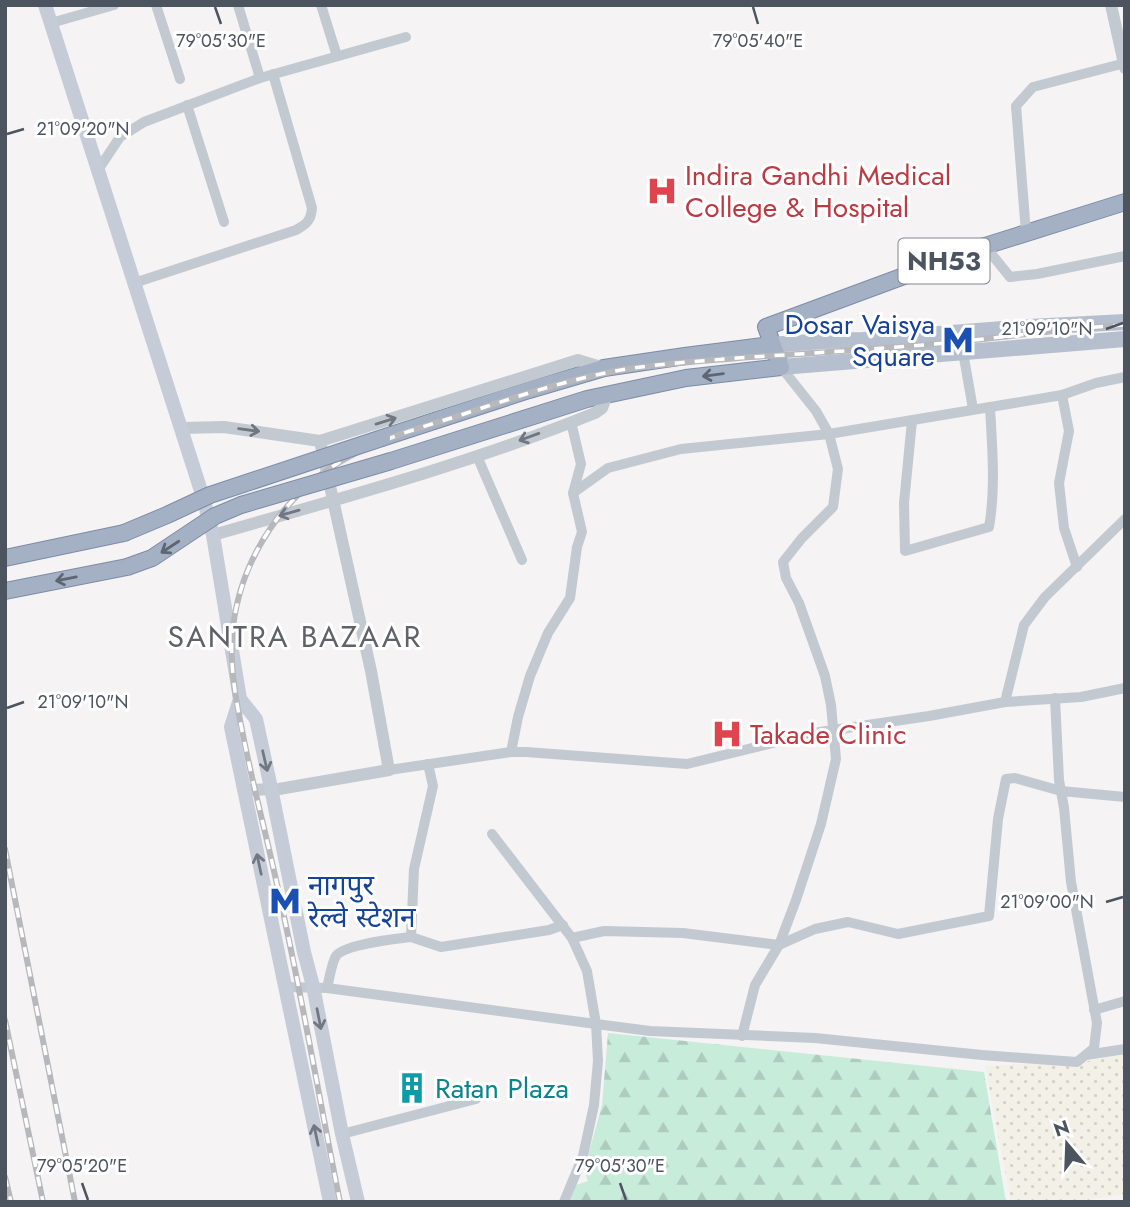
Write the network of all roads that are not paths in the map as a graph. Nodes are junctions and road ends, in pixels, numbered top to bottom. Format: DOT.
graph roads {
  1 [pos="45,5"];
  2 [pos="114,5"];
  3 [pos="156,5"];
  4 [pos="238,5"];
  5 [pos="321,5"];
  6 [pos="1111,5"];
  7 [pos="51,23"];
  8 [pos="406,37"];
  9 [pos="337,56"];
  10 [pos="1124,65"];
  11 [pos="273,74"];
  12 [pos="260,78"];
  13 [pos="180,79"];
  14 [pos="187,105"];
  15 [pos="98,170"];
  16 [pos="1125,202"];
  17 [pos="224,222"];
  18 [pos="1026,233"];
  19 [pos="985,246"];
  20 [pos="1125,256"];
  21 [pos="134,283"];
  22 [pos="1125,322"];
  23 [pos="1125,339"];
  24 [pos="771,345"];
  25 [pos="963,352"];
  26 [pos="781,367"];
  27 [pos="604,368"];
  28 [pos="1125,377"];
  29 [pos="607,395"];
  30 [pos="1062,395"];
  31 [pos="990,407"];
  32 [pos="973,409"];
  33 [pos="912,421"];
  34 [pos="571,422"];
  35 [pos="181,428"];
  36 [pos="829,434"];
  37 [pos="320,441"];
  38 [pos="477,457"];
  39 [pos="573,493"];
  40 [pos="333,502"];
  41 [pos="1125,519"];
  42 [pos="213,535"];
  43 [pos="5,558"];
  44 [pos="522,560"];
  45 [pos="1077,567"];
  46 [pos="5,591"];
  47 [pos="1125,688"];
  48 [pos="1055,698"];
  49 [pos="240,699"];
  50 [pos="1005,702"];
  51 [pos="834,730"];
  52 [pos="511,752"];
  53 [pos="428,764"];
  54 [pos="389,770"];
  55 [pos="271,788"];
  56 [pos="244,790"];
  57 [pos="1061,790"];
  58 [pos="1125,797"];
  59 [pos="492,834"];
  60 [pos="562,925"];
  61 [pos="411,937"];
  62 [pos="572,938"];
  63 [pos="779,945"];
  64 [pos="285,987"];
  65 [pos="320,987"];
  66 [pos="1125,1002"];
  67 [pos="1094,1010"];
  68 [pos="596,1024"];
  69 [pos="742,1036"];
  70 [pos="1125,1049"];
  71 [pos="1085,1055"];
  72 [pos="477,1099"];
  73 [pos="342,1134"];
  74 [pos="330,1202"];
  75 [pos="358,1202"];
  76 [pos="564,1202"];
  1 -- 7 [label="main road"];
  2 -- 7 [label="street"];
  3 -- 13 [label="street"];
  4 -- 12 [label="street"];
  5 -- 9 [label="street"];
  6 -- 10 [label="street"];
  7 -- 15 [label="main road"];
  8 -- 9 [label="street"];
  9 -- 11 [label="street"];
  10 -- 18 [label="street"];
  11 -- 12 [label="street"];
  11 -- 21 [label="street"];
  12 -- 14 [label="street"];
  14 -- 15 [label="street"];
  14 -- 17 [label="street"];
  15 -- 21 [label="main road"];
  16 -- 18 [label="highway, NH53"];
  18 -- 19 [label="highway, NH53"];
  19 -- 20 [label="street"];
  19 -- 24 [label="highway, NH53"];
  21 -- 35 [label="main road"];
  22 -- 24 [label="main road"];
  23 -- 25 [label="main road"];
  24 -- 26 [label="highway"];
  24 -- 27 [label="highway"];
  25 -- 26 [label="main road"];
  25 -- 32 [label="street"];
  26 -- 29 [label="highway, one-way"];
  26 -- 36 [label="street"];
  37 -- 27 [label="street, one-way"];
  27 -- 43 [label="highway, bridge"];
  28 -- 30 [label="street"];
  29 -- 34 [label="street"];
  29 -- 46 [label="highway, one-way, bridge"];
  30 -- 31 [label="street"];
  30 -- 45 [label="street"];
  31 -- 32 [label="street"];
  31 -- 33 [label="street"];
  32 -- 33 [label="street"];
  33 -- 36 [label="street"];
  34 -- 38 [label="street, one-way"];
  34 -- 39 [label="street"];
  35 -- 37 [label="street, one-way"];
  35 -- 42 [label="main road"];
  36 -- 39 [label="street"];
  36 -- 51 [label="street"];
  37 -- 40 [label="street"];
  38 -- 40 [label="street"];
  38 -- 44 [label="street"];
  39 -- 52 [label="street"];
  40 -- 42 [label="street, one-way"];
  40 -- 54 [label="street"];
  41 -- 45 [label="street"];
  42 -- 49 [label="main road"];
  45 -- 50 [label="street"];
  47 -- 48 [label="street"];
  48 -- 50 [label="street"];
  48 -- 57 [label="street"];
  49 -- 55 [label="main road, one-way"];
  49 -- 56 [label="main road"];
  50 -- 51 [label="street"];
  51 -- 52 [label="street"];
  51 -- 63 [label="street"];
  52 -- 53 [label="street"];
  53 -- 54 [label="street"];
  53 -- 61 [label="street"];
  54 -- 55 [label="street"];
  55 -- 56 [label="street"];
  55 -- 65 [label="main road"];
  64 -- 56 [label="main road, one-way"];
  57 -- 58 [label="street"];
  57 -- 63 [label="street"];
  57 -- 67 [label="street"];
  59 -- 60 [label="street"];
  60 -- 61 [label="street"];
  60 -- 62 [label="street"];
  61 -- 65 [label="street"];
  62 -- 63 [label="street"];
  62 -- 68 [label="street"];
  63 -- 69 [label="street"];
  64 -- 65 [label="street"];
  74 -- 64 [label="main road, one-way"];
  65 -- 68 [label="street"];
  65 -- 73 [label="main road, one-way"];
  66 -- 67 [label="street"];
  67 -- 71 [label="street"];
  68 -- 69 [label="street"];
  68 -- 76 [label="street"];
  69 -- 71 [label="street"];
  70 -- 71 [label="street"];
  72 -- 73 [label="street"];
  73 -- 75 [label="main road"];
}
